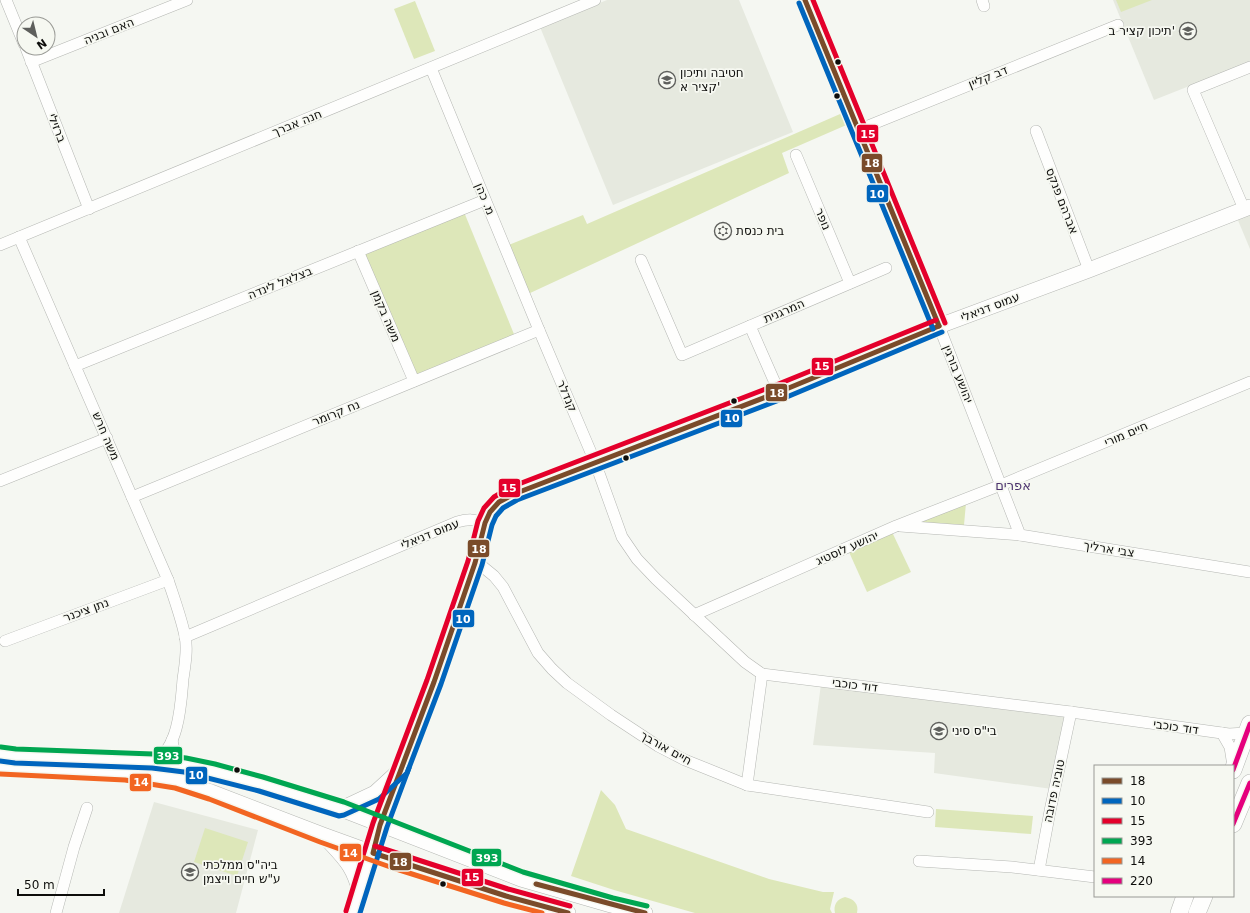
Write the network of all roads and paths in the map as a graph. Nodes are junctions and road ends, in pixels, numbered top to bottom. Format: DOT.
graph roads {
  1 [pos="6,0"];
  2 [pos="188,0"];
  3 [pos="595,0"];
  4 [pos="805,0"];
  5 [pos="16,24"];
  6 [pos="1118,25"];
  7 [pos="29,56"];
  8 [pos="31,62"];
  9 [pos="1250,67"];
  10 [pos="431,68"];
  11 [pos="858,130"];
  12 [pos="1036,131"];
  13 [pos="796,156"];
  14 [pos="485,200"];
  15 [pos="1247,208"];
  16 [pos="89,209"];
  17 [pos="19,237"];
  18 [pos="0,245"];
  19 [pos="358,251"];
  20 [pos="641,260"];
  21 [pos="886,268"];
  22 [pos="1089,270"];
  23 [pos="850,284"];
  24 [pos="750,326"];
  25 [pos="939,326"];
  26 [pos="539,330"];
  27 [pos="75,366"];
  28 [pos="414,381"];
  29 [pos="1250,382"];
  30 [pos="779,392"];
  31 [pos="106,438"];
  32 [pos="595,462"];
  33 [pos="0,481"];
  34 [pos="1002,485"];
  35 [pos="132,497"];
  36 [pos="485,523"];
  37 [pos="896,526"];
  38 [pos="1020,535"];
  39 [pos="474,563"];
  40 [pos="1250,572"];
  41 [pos="168,580"];
  42 [pos="694,615"];
  43 [pos="185,637"];
  44 [pos="5,641"];
  45 [pos="762,674"];
  46 [pos="1071,712"];
  47 [pos="1249,730"];
  48 [pos="1222,733"];
  49 [pos="172,740"];
  50 [pos="0,750"];
  51 [pos="16,756"];
  52 [pos="1250,756"];
  53 [pos="153,761"];
  54 [pos="0,764"];
  55 [pos="185,765"];
  56 [pos="1234,765"];
  57 [pos="1234,767"];
  58 [pos="401,769"];
  59 [pos="1250,783"];
  60 [pos="747,785"];
  61 [pos="87,808"];
  62 [pos="341,809"];
  63 [pos="928,812"];
  64 [pos="1234,822"];
  65 [pos="380,825"];
  66 [pos="322,835"];
  67 [pos="373,853"];
  68 [pos="919,861"];
  69 [pos="1039,870"];
  70 [pos="1094,877"];
  71 [pos="360,893"];
  72 [pos="1185,897"];
  73 [pos="1204,897"];
  74 [pos="56,913"];
  75 [pos="354,913"];
  76 [pos="568,913"];
  77 [pos="645,913"];
  78 [pos="1179,913"];
  79 [pos="1197,913"];
  1 -- 5 [label="street"];
  2 -- 8 [label="street, האם ובניה"];
  3 -- 10 [label="street, חנה אברך"];
  4 -- 11 [label="street, יהושע בורגין"];
  6 -- 11 [label="street, דב קליין"];
  7 -- 8 [label="street, ברזילי"];
  8 -- 16 [label="street, ברזילי"];
  9 -- 15 [label="street"];
  10 -- 14 [label="street, מ. כהן"];
  10 -- 16 [label="street, חנה אברך"];
  11 -- 25 [label="street, יהושע בורגין"];
  12 -- 22 [label="street, אברהם פנקס"];
  13 -- 23 [label="street, נופר"];
  14 -- 19 [label="street, בצלאל לינדה"];
  14 -- 26 [label="street, מ. כהן"];
  15 -- 22 [label="street, עמוס דניאלי"];
  16 -- 17 [label="street, חנה אברך"];
  17 -- 18 [label="street, חנה אברך"];
  17 -- 27 [label="street, משה חרש"];
  19 -- 27 [label="street, בצלאל לינדה"];
  19 -- 28 [label="street, משה בקמן"];
  20 -- 24 [label="street, המרגנית"];
  21 -- 23 [label="street, המרגנית"];
  22 -- 25 [label="street, עמוס דניאלי"];
  23 -- 24 [label="street, המרגנית"];
  24 -- 30 [label="street"];
  25 -- 30 [label="street, עמוס דניאלי"];
  25 -- 34 [label="street, יהושע בורגין"];
  26 -- 28 [label="street, נח קרומר"];
  26 -- 32 [label="street, קנדלר"];
  27 -- 31 [label="street, משה חרש"];
  28 -- 35 [label="street, נח קרומר"];
  29 -- 34 [label="street, חיים מורי"];
  30 -- 32 [label="street, עמוס דניאלי"];
  31 -- 33 [label="street"];
  31 -- 35 [label="street, משה חרש"];
  32 -- 36 [label="street, עמוס דניאלי"];
  32 -- 42 [label="street, דוד כוכבי"];
  34 -- 37 [label="street, יהושע לוסטיג"];
  34 -- 38 [label="street"];
  35 -- 41 [label="street, משה חרש"];
  36 -- 39 [label="street"];
  36 -- 43 [label="street, עמוס דניאלי"];
  37 -- 38 [label="street, צבי ארליך"];
  37 -- 42 [label="street, יהושע לוסטיג"];
  38 -- 40 [label="street, צבי ארליך"];
  39 -- 58 [label="street"];
  39 -- 60 [label="street, חיים אורבך"];
  41 -- 43 [label="street, משה חרש"];
  41 -- 44 [label="street, נתן ציכנר"];
  42 -- 45 [label="street, דוד כוכבי"];
  43 -- 49 [label="street, משה חרש"];
  45 -- 46 [label="street, דוד כוכבי"];
  45 -- 60 [label="street"];
  46 -- 48 [label="street, דוד כוכבי"];
  46 -- 69 [label="street, טוביה פדובה"];
  47 -- 48 [label="street, דוד כוכבי"];
  47 -- 57 [label="main road"];
  48 -- 56 [label="street"];
  49 -- 53 [label="street, משה חרש"];
  49 -- 55 [label="street"];
  50 -- 51 [label="street"];
  51 -- 53 [label="street"];
  51 -- 54 [label="street"];
  52 -- 57 [label="street"];
  53 -- 55 [label="street"];
  54 -- 66 [label="street"];
  55 -- 62 [label="street"];
  58 -- 62 [label="street"];
  58 -- 65 [label="street"];
  59 -- 64 [label="main road"];
  60 -- 63 [label="street, חיים אורבך"];
  61 -- 74 [label="street"];
  62 -- 65 [label="street"];
  65 -- 67 [label="street"];
  65 -- 77 [label="street"];
  66 -- 67 [label="street"];
  66 -- 71 [label="street"];
  67 -- 71 [label="street"];
  67 -- 76 [label="street"];
  68 -- 69 [label="street"];
  69 -- 70 [label="street"];
  71 -- 75 [label="street"];
  72 -- 78 [label="main road"];
  73 -- 79 [label="main road"];
}
